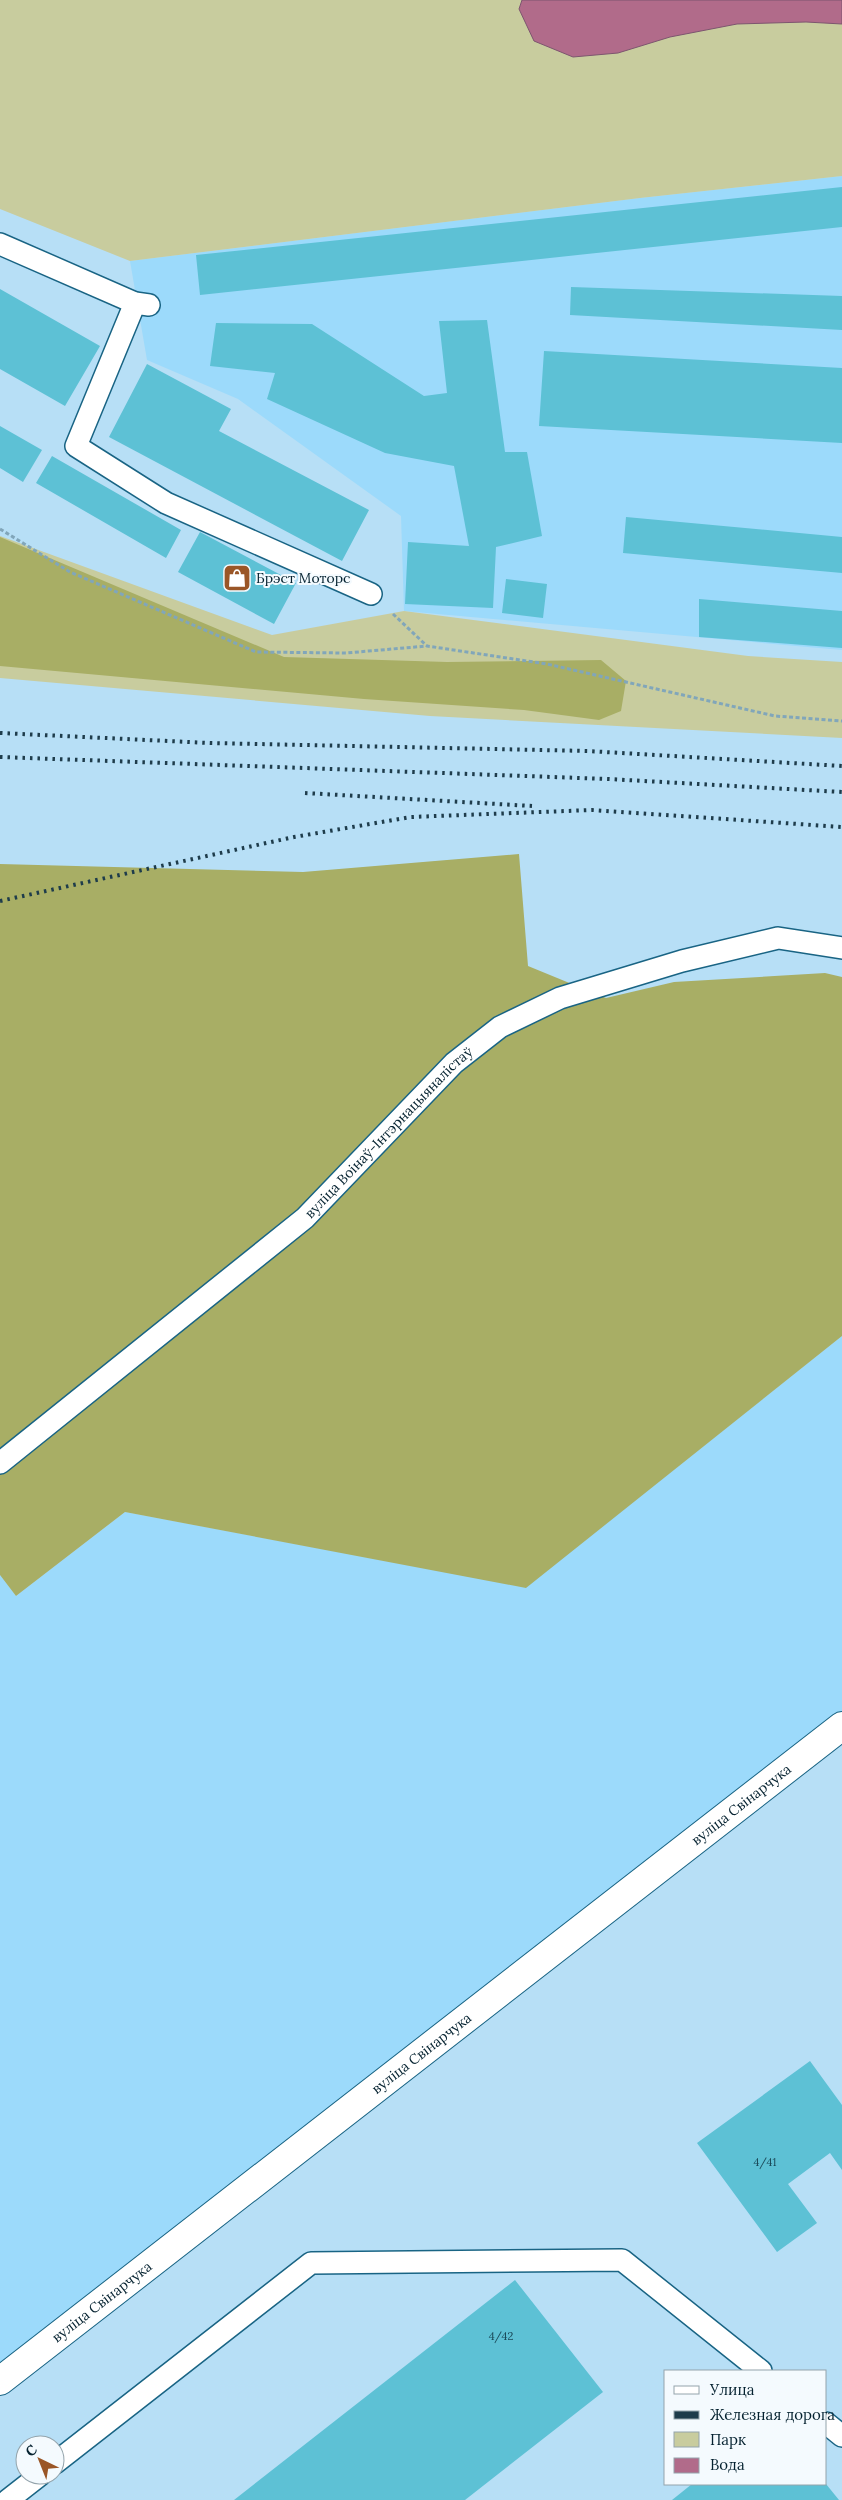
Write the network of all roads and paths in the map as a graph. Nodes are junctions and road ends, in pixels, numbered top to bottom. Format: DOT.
graph roads {
  1 [pos="0,244"];
  2 [pos="0,528"];
  3 [pos="371,594"];
  4 [pos="427,646"];
  5 [pos="842,721"];
  6 [pos="842,948"];
  7 [pos="0,1463"];
  8 [pos="842,1726"];
  9 [pos="760,2370"];
  10 [pos="0,2381"];
  11 [pos="827,2424"];
  12 [pos="842,2436"];
  13 [pos="65,2455"];
  14 [pos="27,2485"];
  15 [pos="8,2500"];
  1 -- 3 [label="lane"];
  2 -- 4 [label="path"];
  3 -- 4 [label="path"];
  4 -- 5 [label="path"];
  6 -- 7 [label="lane, вуліца Воінаў-Інтэрнацыяналістаў"];
  8 -- 10 [label="street, вуліца Свінарчука"];
  9 -- 13 [label="lane"];
  11 -- 12 [label="lane"];
  14 -- 15 [label="lane"];
}
